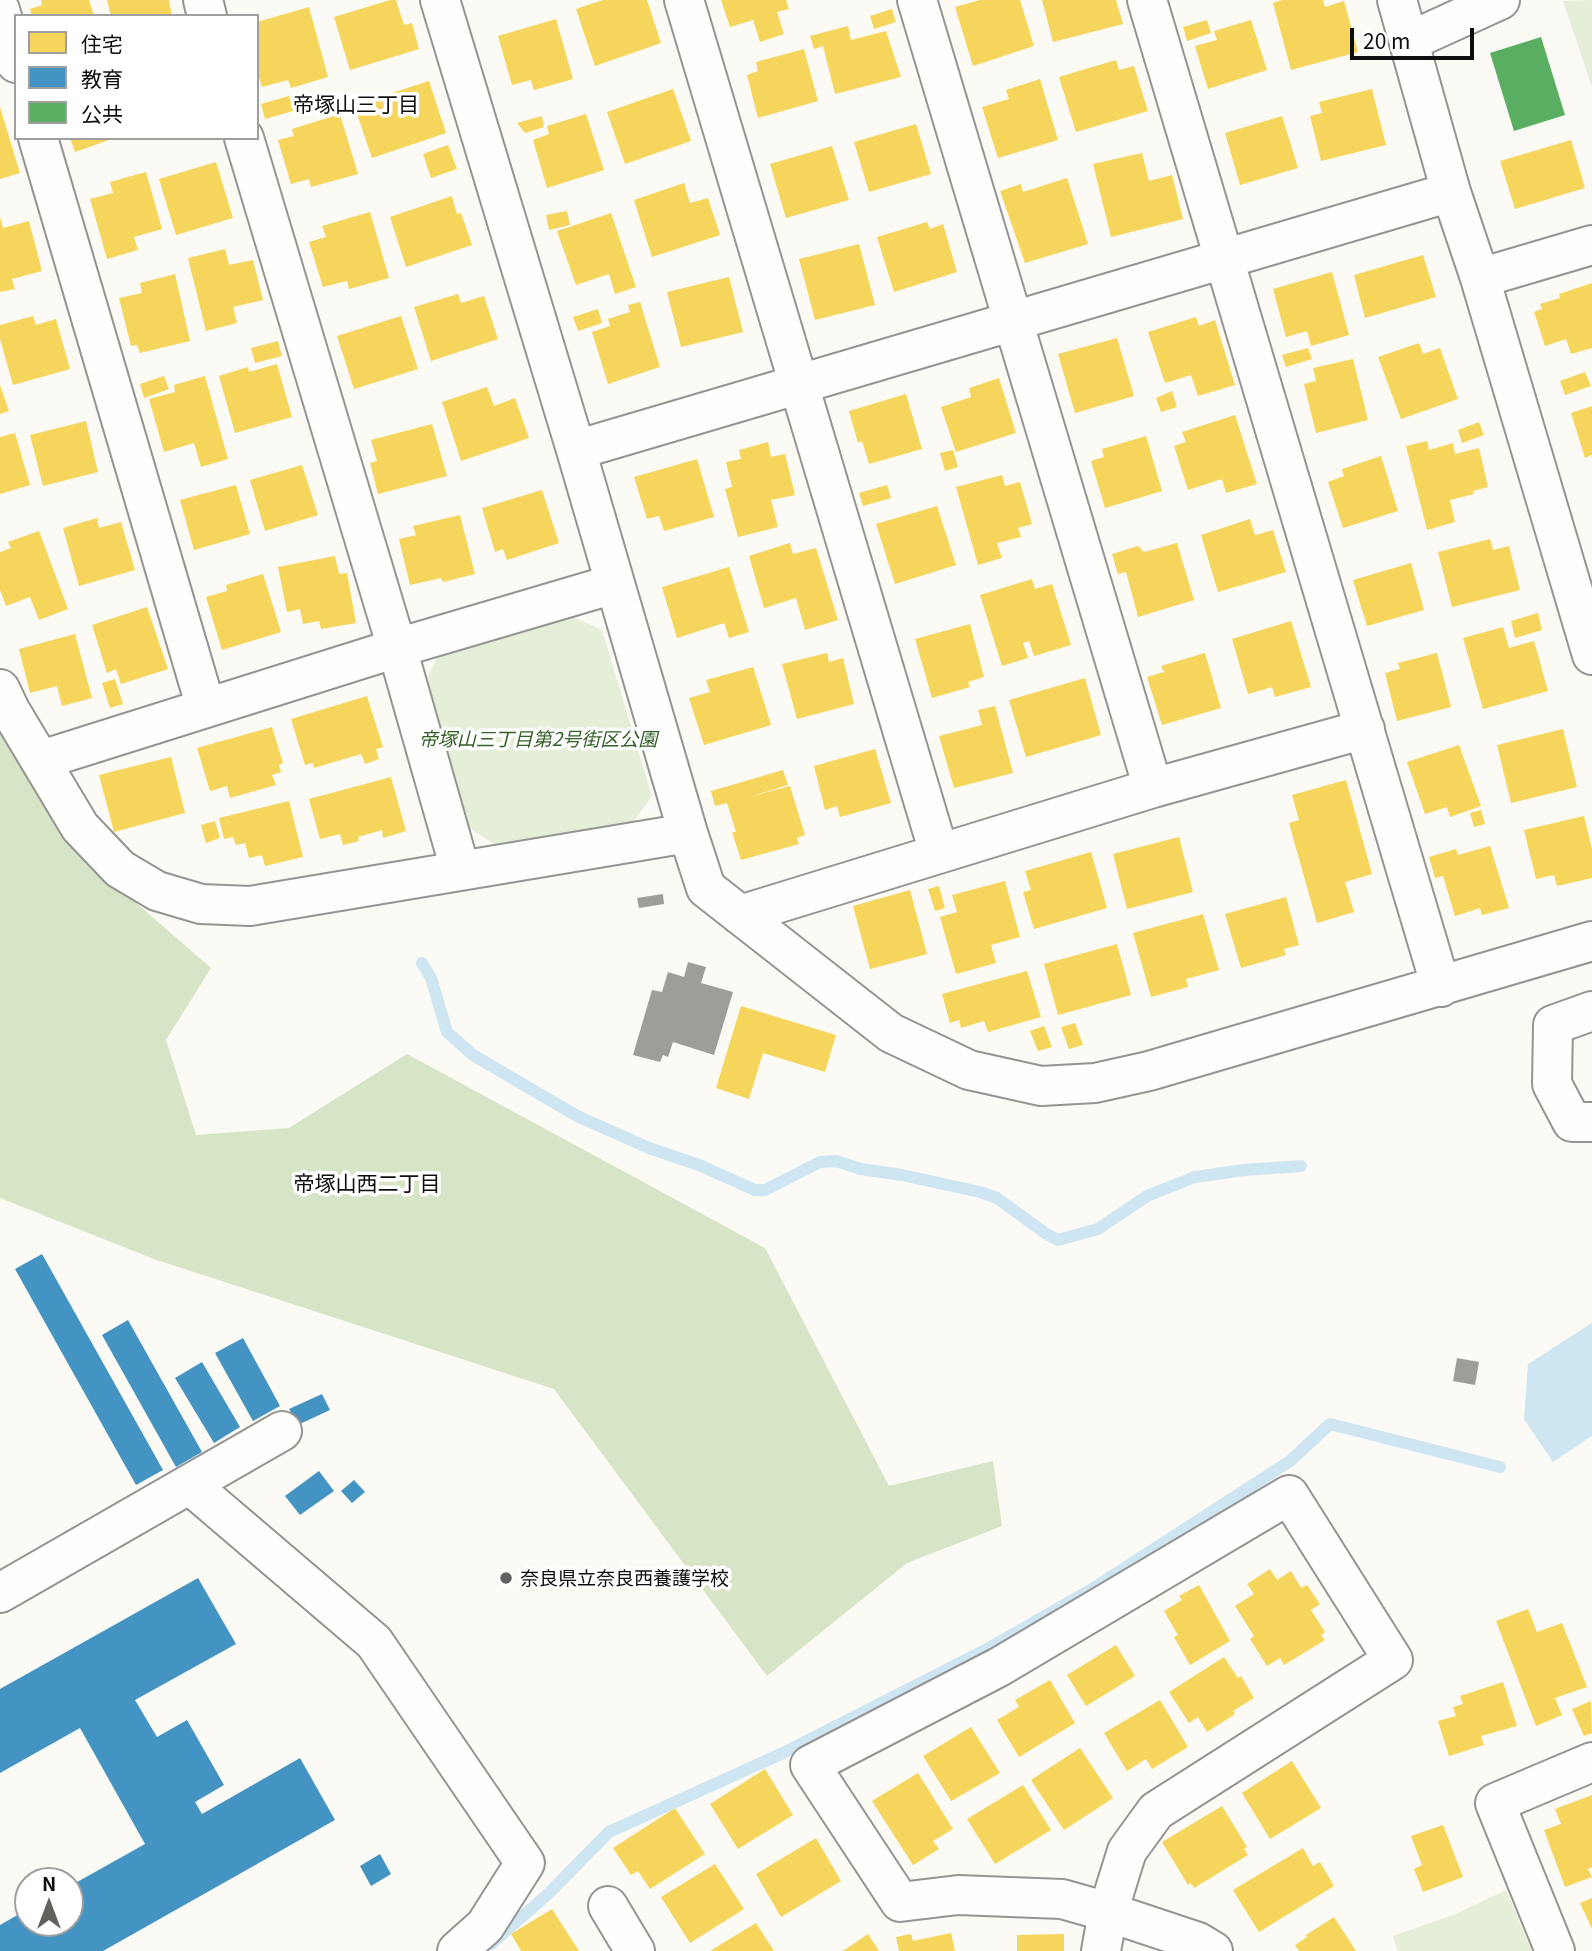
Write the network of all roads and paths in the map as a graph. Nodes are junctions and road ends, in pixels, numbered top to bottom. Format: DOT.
graph roads {
  1 [pos="440,0"];
  2 [pos="684,0"];
  3 [pos="917,0"];
  4 [pos="1147,0"];
  5 [pos="1397,0"];
  6 [pos="1500,0"];
  7 [pos="0,10"];
  8 [pos="1410,41"];
  9 [pos="14,56"];
  10 [pos="39,140"];
  11 [pos="245,140"];
  12 [pos="1451,192"];
  13 [pos="1592,245"];
  14 [pos="1224,259"];
  15 [pos="1480,278"];
  16 [pos="1014,321"];
  17 [pos="800,384"];
  18 [pos="576,450"];
  19 [pos="614,584"];
  20 [pos="397,648"];
  21 [pos="1592,655"];
  22 [pos="0,689"];
  23 [pos="206,708"];
  24 [pos="1366,729"];
  25 [pos="41,760"];
  26 [pos="1153,788"];
  27 [pos="688,833"];
  28 [pos="939,853"];
  29 [pos="460,869"];
  30 [pos="740,915"];
  31 [pos="1592,941"];
  32 [pos="1441,987"];
  33 [pos="1592,1011"];
  34 [pos="1592,1122"];
  35 [pos="282,1431"];
  36 [pos="190,1485"];
  37 [pos="0,1593"];
  38 [pos="1592,1762"];
  39 [pos="608,1906"];
  40 [pos="1108,1912"];
  41 [pos="457,1951"];
  42 [pos="635,1951"];
  43 [pos="1101,1951"];
  44 [pos="1213,1951"];
  45 [pos="1555,1951"];
  1 -- 18 [label="street"];
  2 -- 17 [label="street"];
  3 -- 16 [label="street"];
  4 -- 14 [label="street"];
  5 -- 8 [label="street"];
  6 -- 8 [label="street"];
  7 -- 9 [label="street"];
  8 -- 12 [label="street"];
  10 -- 23 [label="street"];
  11 -- 20 [label="street"];
  12 -- 14 [label="street"];
  12 -- 15 [label="street"];
  13 -- 15 [label="street"];
  14 -- 16 [label="street"];
  14 -- 24 [label="street"];
  15 -- 21 [label="street"];
  16 -- 17 [label="street"];
  16 -- 26 [label="street"];
  17 -- 18 [label="street"];
  17 -- 28 [label="street"];
  18 -- 19 [label="street"];
  19 -- 20 [label="street"];
  19 -- 27 [label="street"];
  20 -- 23 [label="street"];
  20 -- 29 [label="street"];
  22 -- 25 [label="street"];
  23 -- 25 [label="street"];
  24 -- 26 [label="street"];
  24 -- 32 [label="street"];
  25 -- 29 [label="street"];
  26 -- 28 [label="street"];
  27 -- 29 [label="street"];
  27 -- 30 [label="street"];
  28 -- 30 [label="street"];
  30 -- 32 [label="street"];
  31 -- 32 [label="street"];
  33 -- 34 [label="street"];
  35 -- 36 [label="street"];
  36 -- 37 [label="street"];
  36 -- 41 [label="street"];
  38 -- 45 [label="street"];
  39 -- 42 [label="street"];
  40 -- 40 [label="street"];
  40 -- 43 [label="street"];
  40 -- 44 [label="street"];
}
